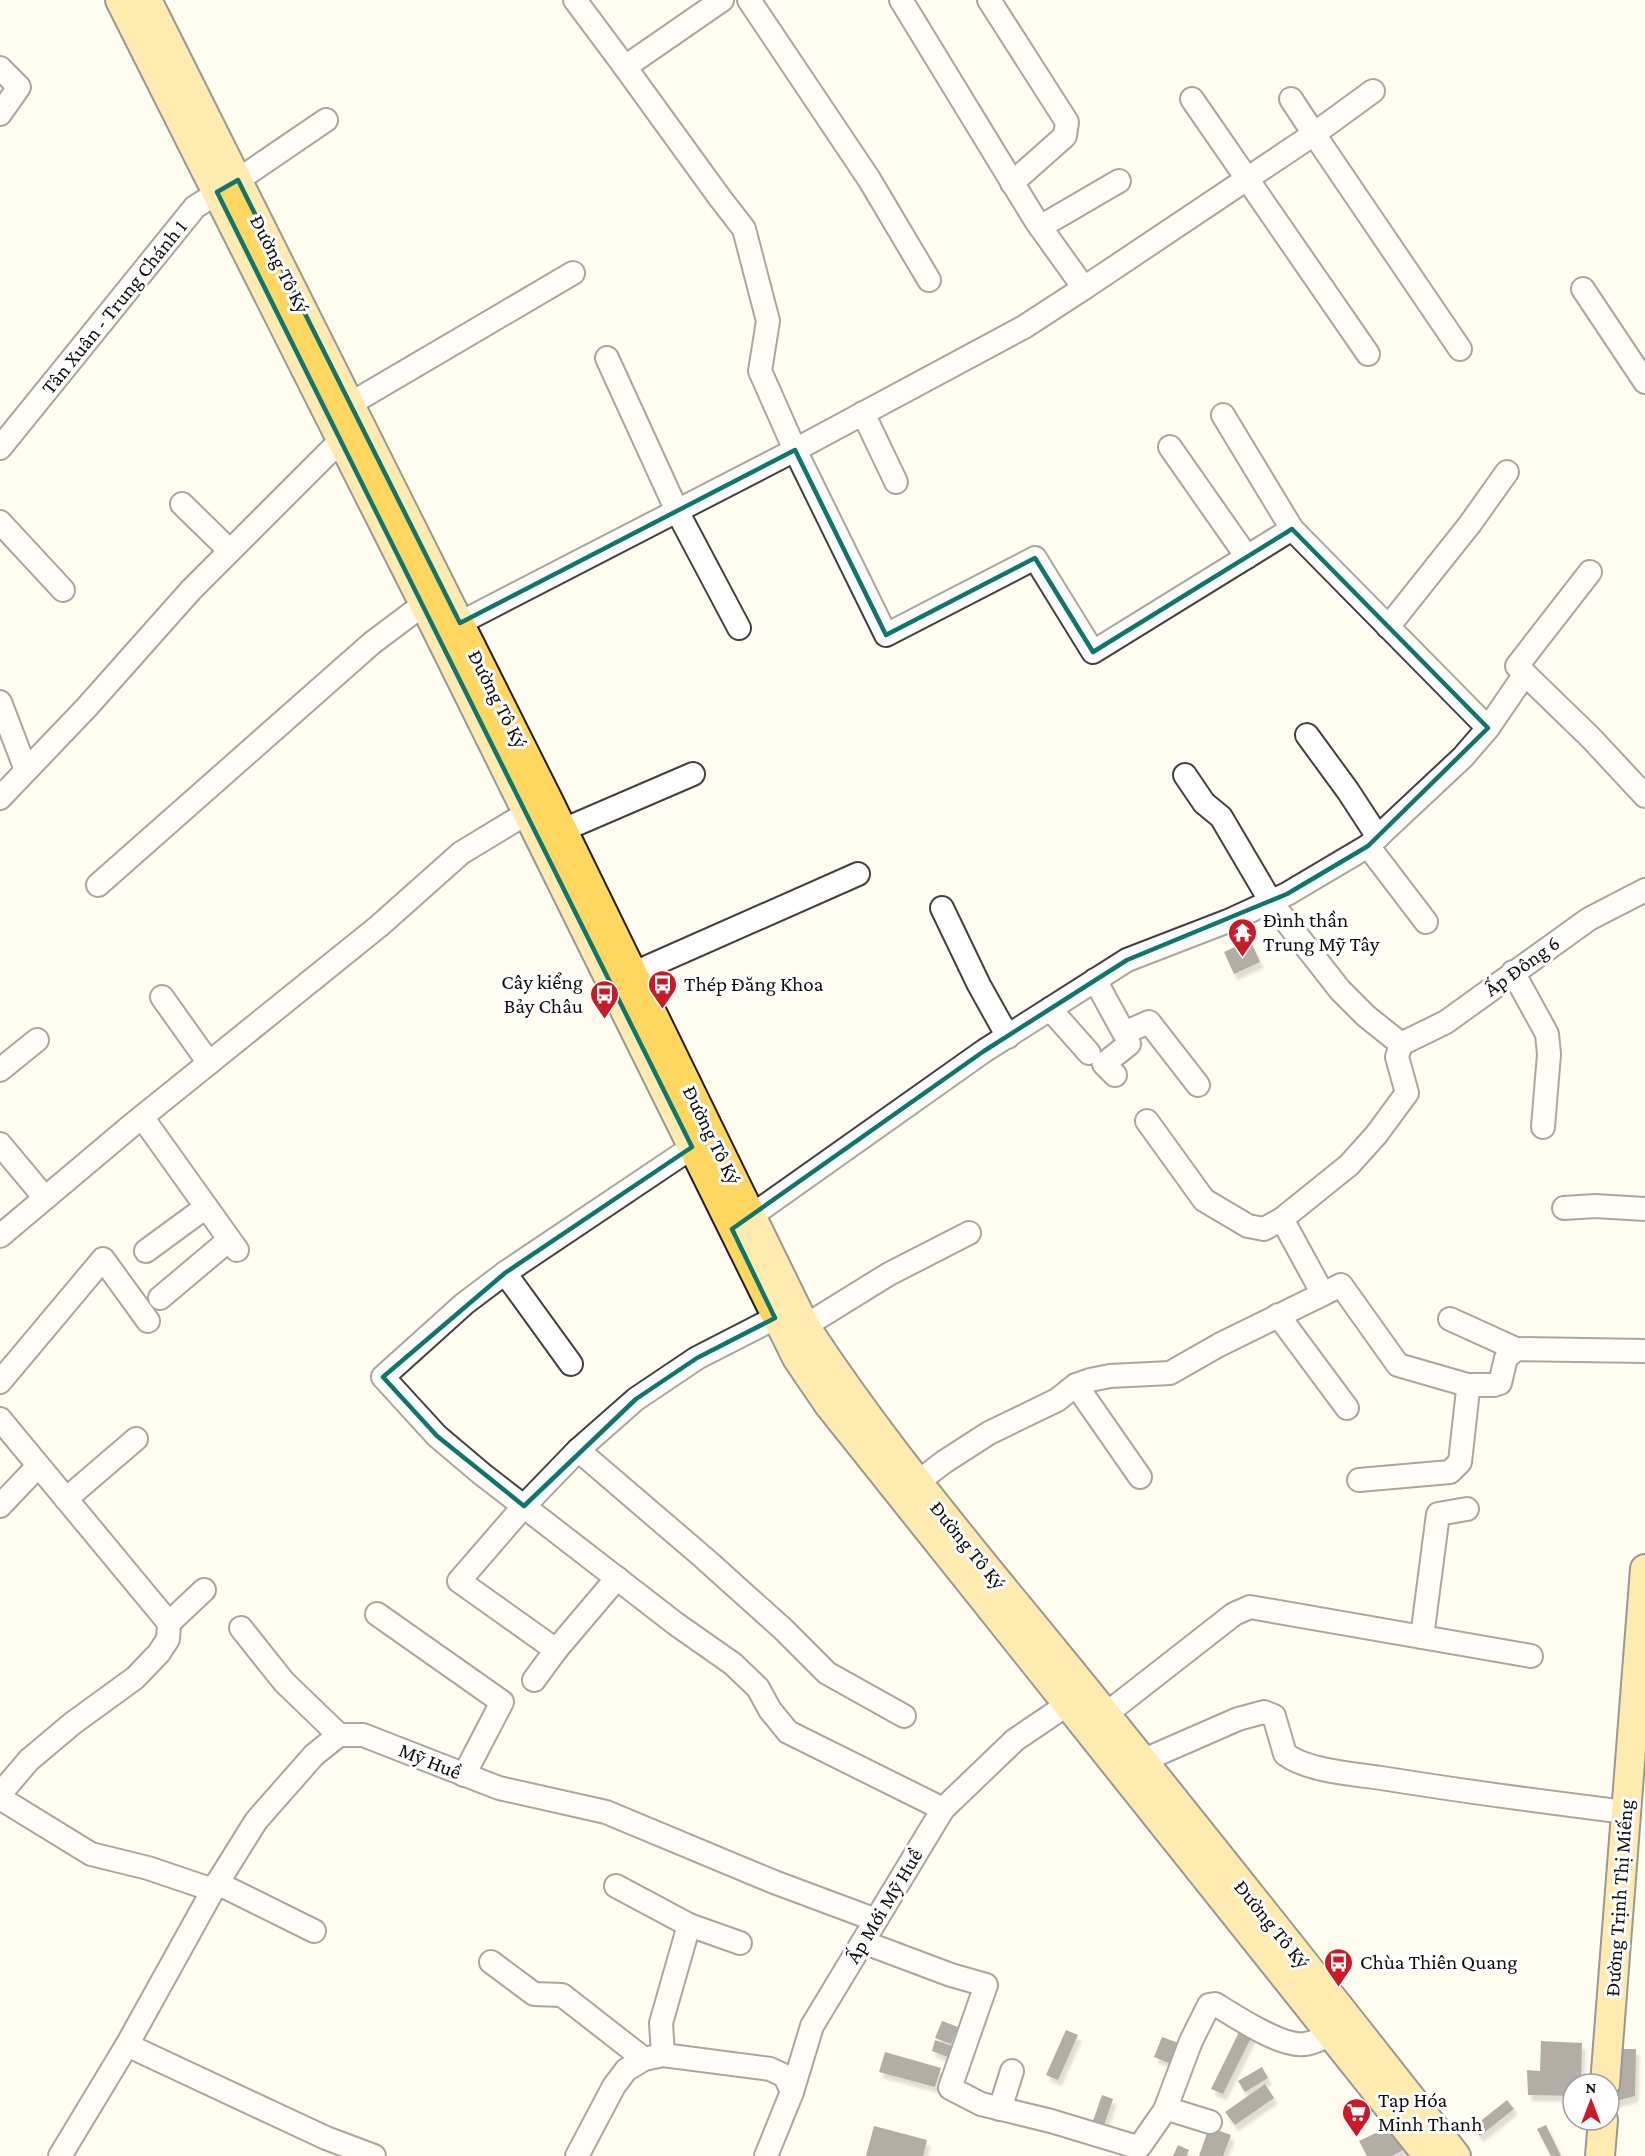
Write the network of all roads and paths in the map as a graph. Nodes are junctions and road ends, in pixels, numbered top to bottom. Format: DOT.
graph roads {
  1 [pos="120,0"];
  2 [pos="147,0"];
  3 [pos="575,0"];
  4 [pos="722,0"];
  5 [pos="749,0"];
  6 [pos="901,0"];
  7 [pos="989,0"];
  8 [pos="625,67"];
  9 [pos="0,68"];
  10 [pos="1373,91"];
  11 [pos="1192,99"];
  12 [pos="1291,99"];
  13 [pos="0,114"];
  14 [pos="326,120"];
  15 [pos="1314,134"];
  16 [pos="1247,179"];
  17 [pos="1119,181"];
  18 [pos="1012,183"];
  19 [pos="227,186"];
  20 [pos="1040,227"];
  21 [pos="573,273"];
  22 [pos="929,280"];
  23 [pos="1084,288"];
  24 [pos="1583,289"];
  25 [pos="1460,349"];
  26 [pos="1368,354"];
  27 [pos="607,358"];
  28 [pos="1645,382"];
  29 [pos="350,404"];
  30 [pos="863,413"];
  31 [pos="1223,415"];
  32 [pos="341,440"];
  33 [pos="1170,447"];
  34 [pos="0,448"];
  35 [pos="795,450"];
  36 [pos="1507,472"];
  37 [pos="896,482"];
  38 [pos="182,504"];
  39 [pos="677,511"];
  40 [pos="0,522"];
  41 [pos="1292,529"];
  42 [pos="230,550"];
  43 [pos="1247,556"];
  44 [pos="1590,572"];
  45 [pos="63,590"];
  46 [pos="424,604"];
  47 [pos="460,623"];
  48 [pos="1388,627"];
  49 [pos="739,628"];
  50 [pos="1525,674"];
  51 [pos="0,702"];
  52 [pos="1488,728"];
  53 [pos="1307,735"];
  54 [pos="26,770"];
  55 [pos="693,774"];
  56 [pos="1185,775"];
  57 [pos="1645,796"];
  58 [pos="0,798"];
  59 [pos="527,813"];
  60 [pos="563,830"];
  61 [pos="1373,841"];
  62 [pos="858,874"];
  63 [pos="98,885"];
  64 [pos="1645,891"];
  65 [pos="1271,902"];
  66 [pos="942,908"];
  67 [pos="1426,922"];
  68 [pos="1513,972"];
  69 [pos="634,973"];
  70 [pos="1095,980"];
  71 [pos="162,998"];
  72 [pos="1050,1009"];
  73 [pos="1008,1037"];
  74 [pos="37,1041"];
  75 [pos="1131,1044"];
  76 [pos="1401,1044"];
  77 [pos="1089,1053"];
  78 [pos="209,1063"];
  79 [pos="0,1070"];
  80 [pos="1115,1075"];
  81 [pos="1198,1085"];
  82 [pos="142,1117"];
  83 [pos="1147,1121"];
  84 [pos="1543,1127"];
  85 [pos="702,1141"];
  86 [pos="0,1144"];
  87 [pos="45,1198"];
  88 [pos="206,1207"];
  89 [pos="1564,1208"];
  90 [pos="1645,1209"];
  91 [pos="1282,1219"];
  92 [pos="742,1222"];
  93 [pos="969,1233"];
  94 [pos="0,1236"];
  95 [pos="146,1251"];
  96 [pos="505,1273"];
  97 [pos="1332,1289"];
  98 [pos="160,1298"];
  99 [pos="1278,1315"];
  100 [pos="775,1318"];
  101 [pos="1450,1319"];
  102 [pos="147,1321"];
  103 [pos="805,1326"];
  104 [pos="1516,1349"];
  105 [pos="1645,1351"];
  106 [pos="571,1364"];
  107 [pos="0,1382"];
  108 [pos="1076,1385"];
  109 [pos="1471,1386"];
  110 [pos="1347,1408"];
  111 [pos="0,1419"];
  112 [pos="136,1439"];
  113 [pos="578,1450"];
  114 [pos="38,1466"];
  115 [pos="1140,1477"];
  116 [pos="1359,1480"];
  117 [pos="918,1482"];
  118 [pos="66,1499"];
  119 [pos="0,1506"];
  120 [pos="524,1506"];
  121 [pos="1467,1509"];
  122 [pos="1645,1569"];
  123 [pos="617,1578"];
  124 [pos="204,1590"];
  125 [pos="377,1614"];
  126 [pos="169,1623"];
  127 [pos="242,1628"];
  128 [pos="1422,1637"];
  129 [pos="556,1650"];
  130 [pos="1531,1656"];
  131 [pos="534,1680"];
  132 [pos="1640,1692"];
  133 [pos="1068,1704"];
  134 [pos="1106,1714"];
  135 [pos="904,1716"];
  136 [pos="339,1735"];
  137 [pos="1142,1761"];
  138 [pos="464,1775"];
  139 [pos="0,1796"];
  140 [pos="943,1809"];
  141 [pos="1625,1812"];
  142 [pos="215,1886"];
  143 [pos="616,1886"];
  144 [pos="876,1920"];
  145 [pos="689,1925"];
  146 [pos="314,1931"];
  147 [pos="863,1942"];
  148 [pos="740,1943"];
  149 [pos="491,1962"];
  150 [pos="1331,2034"];
  151 [pos="127,2045"];
  152 [pos="653,2057"];
  153 [pos="1012,2071"];
  154 [pos="1606,2072"];
  155 [pos="792,2092"];
  156 [pos="1000,2109"];
  157 [pos="1165,2110"];
  158 [pos="1210,2122"];
  159 [pos="1602,2132"];
  160 [pos="60,2156"];
  161 [pos="374,2156"];
  162 [pos="577,2156"];
  163 [pos="766,2156"];
  164 [pos="1428,2156"];
  165 [pos="1456,2156"];
  166 [pos="1600,2156"];
  1 -- 19 [label="main road, Đường Tô Ký"];
  2 -- 19 [label="main road, Đường Tô Ký"];
  3 -- 8 [label="street"];
  4 -- 8 [label="street"];
  5 -- 22 [label="street"];
  6 -- 18 [label="street"];
  7 -- 18 [label="street"];
  8 -- 35 [label="street"];
  9 -- 13 [label="street"];
  10 -- 15 [label="street"];
  11 -- 16 [label="street"];
  12 -- 15 [label="street"];
  14 -- 19 [label="street, Tân Xuân - Trung Chánh 1"];
  15 -- 16 [label="street"];
  15 -- 25 [label="street"];
  16 -- 23 [label="street"];
  16 -- 26 [label="street"];
  17 -- 20 [label="street"];
  18 -- 20 [label="street"];
  19 -- 29 [label="main road, Đường Tô Ký"];
  19 -- 32 [label="main road, Đường Tô Ký"];
  19 -- 34 [label="street, Tân Xuân - Trung Chánh 1"];
  20 -- 23 [label="street"];
  21 -- 29 [label="street"];
  23 -- 30 [label="street"];
  24 -- 28 [label="street"];
  27 -- 39 [label="street"];
  29 -- 47 [label="main road, Đường Tô Ký"];
  30 -- 35 [label="street"];
  30 -- 37 [label="street"];
  31 -- 41 [label="street"];
  32 -- 42 [label="street"];
  32 -- 46 [label="main road, Đường Tô Ký"];
  33 -- 43 [label="street"];
  35 -- 39 [label="street"];
  35 -- 43 [label="street"];
  36 -- 48 [label="street"];
  38 -- 42 [label="street"];
  39 -- 47 [label="street"];
  39 -- 49 [label="street"];
  40 -- 45 [label="street"];
  41 -- 43 [label="street"];
  41 -- 48 [label="street"];
  42 -- 54 [label="street"];
  44 -- 50 [label="street"];
  46 -- 59 [label="main road, Đường Tô Ký"];
  46 -- 63 [label="street"];
  47 -- 60 [label="main road, Đường Tô Ký"];
  48 -- 52 [label="street"];
  50 -- 52 [label="street"];
  50 -- 57 [label="street"];
  51 -- 54 [label="street"];
  52 -- 61 [label="street"];
  53 -- 61 [label="street"];
  54 -- 58 [label="street"];
  55 -- 60 [label="street"];
  56 -- 65 [label="street"];
  59 -- 78 [label="street"];
  59 -- 85 [label="main road, Đường Tô Ký"];
  60 -- 69 [label="main road, Đường Tô Ký"];
  61 -- 65 [label="street"];
  61 -- 67 [label="street"];
  62 -- 69 [label="street"];
  64 -- 68 [label="street, Ấp Đông 6"];
  65 -- 70 [label="street"];
  65 -- 76 [label="street"];
  66 -- 73 [label="street"];
  68 -- 76 [label="street, Ấp Đông 6"];
  68 -- 84 [label="street"];
  69 -- 85 [label="main road, Đường Tô Ký"];
  70 -- 72 [label="street"];
  70 -- 75 [label="street"];
  71 -- 78 [label="street"];
  72 -- 73 [label="street"];
  72 -- 77 [label="street"];
  73 -- 92 [label="street"];
  74 -- 79 [label="street"];
  75 -- 80 [label="street"];
  75 -- 81 [label="street"];
  76 -- 91 [label="street"];
  78 -- 82 [label="street"];
  82 -- 87 [label="street"];
  82 -- 88 [label="street"];
  83 -- 91 [label="street"];
  85 -- 92 [label="main road, Đường Tô Ký"];
  85 -- 96 [label="street"];
  86 -- 87 [label="street"];
  87 -- 94 [label="street"];
  88 -- 95 [label="street"];
  88 -- 98 [label="street"];
  89 -- 90 [label="street"];
  91 -- 97 [label="street"];
  92 -- 100 [label="main road, Đường Tô Ký"];
  92 -- 103 [label="main road, Đường Tô Ký"];
  93 -- 103 [label="street"];
  96 -- 106 [label="street"];
  96 -- 120 [label="street"];
  97 -- 99 [label="street"];
  97 -- 109 [label="street"];
  99 -- 108 [label="street"];
  99 -- 110 [label="street"];
  100 -- 113 [label="street"];
  100 -- 133 [label="main road, Đường Tô Ký"];
  101 -- 104 [label="street"];
  102 -- 107 [label="street"];
  103 -- 117 [label="main road, Đường Tô Ký"];
  104 -- 105 [label="street"];
  104 -- 109 [label="street"];
  108 -- 115 [label="street"];
  108 -- 117 [label="street"];
  109 -- 116 [label="street"];
  111 -- 114 [label="street"];
  112 -- 118 [label="street"];
  113 -- 120 [label="street"];
  113 -- 135 [label="street"];
  114 -- 118 [label="street"];
  114 -- 119 [label="street"];
  117 -- 134 [label="main road, Đường Tô Ký"];
  118 -- 126 [label="street"];
  120 -- 123 [label="street"];
  120 -- 129 [label="street"];
  121 -- 128 [label="street"];
  122 -- 132 [label="main road, Đường Trịnh Thị Miếng"];
  123 -- 129 [label="street"];
  123 -- 140 [label="street"];
  124 -- 126 [label="street"];
  125 -- 138 [label="street"];
  126 -- 139 [label="street"];
  127 -- 136 [label="street"];
  128 -- 130 [label="street"];
  128 -- 134 [label="street"];
  129 -- 131 [label="street"];
  132 -- 141 [label="main road, Đường Trịnh Thị Miếng"];
  133 -- 140 [label="street, Ấp Mới Mỹ Huề"];
  133 -- 150 [label="main road, Đường Tô Ký"];
  134 -- 137 [label="main road, Đường Tô Ký"];
  136 -- 138 [label="street, Mỹ Huề"];
  136 -- 142 [label="street"];
  137 -- 141 [label="street"];
  137 -- 165 [label="main road, Đường Tô Ký"];
  138 -- 144 [label="street, Mỹ Huề"];
  139 -- 142 [label="street"];
  140 -- 144 [label="street, Ấp Mới Mỹ Huề"];
  141 -- 154 [label="main road, Đường Trịnh Thị Miếng"];
  142 -- 146 [label="street"];
  142 -- 151 [label="street"];
  143 -- 145 [label="street"];
  144 -- 147 [label="street, Ấp Mới Mỹ Huề"];
  145 -- 148 [label="street"];
  145 -- 152 [label="street"];
  147 -- 155 [label="street, Ấp Mới Mỹ Huề"];
  147 -- 156 [label="street"];
  149 -- 152 [label="street"];
  150 -- 157 [label="street"];
  150 -- 164 [label="main road, Đường Tô Ký"];
  151 -- 160 [label="street"];
  151 -- 161 [label="street"];
  152 -- 155 [label="street"];
  152 -- 162 [label="street"];
  153 -- 156 [label="street"];
  155 -- 163 [label="street, Ấp Mới Mỹ Huề"];
  156 -- 157 [label="street"];
  157 -- 158 [label="street"];
  159 -- 166 [label="main road"];
}
